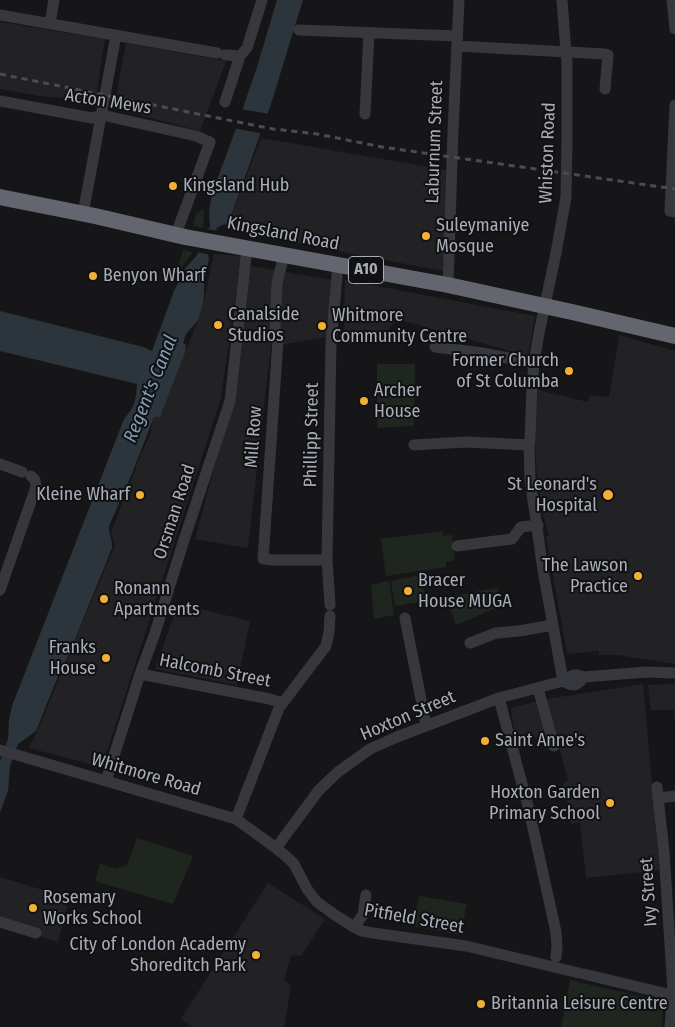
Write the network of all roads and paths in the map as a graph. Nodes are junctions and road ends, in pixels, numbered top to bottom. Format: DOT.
graph roads {
  1 [pos="54,0"];
  2 [pos="262,0"];
  3 [pos="459,0"];
  4 [pos="562,0"];
  5 [pos="672,0"];
  6 [pos="0,15"];
  7 [pos="50,23"];
  8 [pos="675,29"];
  9 [pos="299,30"];
  10 [pos="369,33"];
  11 [pos="116,35"];
  12 [pos="457,41"];
  13 [pos="566,51"];
  14 [pos="240,56"];
  15 [pos="605,89"];
  16 [pos="0,101"];
  17 [pos="225,102"];
  18 [pos="675,106"];
  19 [pos="365,114"];
  20 [pos="102,115"];
  21 [pos="674,130"];
  22 [pos="0,196"];
  23 [pos="672,212"];
  24 [pos="83,214"];
  25 [pos="176,234"];
  26 [pos="247,248"];
  27 [pos="284,255"];
  28 [pos="338,266"];
  29 [pos="448,285"];
  30 [pos="545,306"];
  31 [pos="675,336"];
  32 [pos="435,347"];
  33 [pos="534,364"];
  34 [pos="414,445"];
  35 [pos="529,445"];
  36 [pos="0,464"];
  37 [pos="538,525"];
  38 [pos="457,546"];
  39 [pos="328,560"];
  40 [pos="0,590"];
  41 [pos="405,618"];
  42 [pos="553,624"];
  43 [pos="470,642"];
  44 [pos="675,673"];
  45 [pos="140,674"];
  46 [pos="562,681"];
  47 [pos="538,688"];
  48 [pos="499,698"];
  49 [pos="282,703"];
  50 [pos="426,725"];
  51 [pos="554,746"];
  52 [pos="0,750"];
  53 [pos="106,781"];
  54 [pos="675,796"];
  55 [pos="236,819"];
  56 [pos="276,848"];
  57 [pos="670,852"];
  58 [pos="366,894"];
  59 [pos="0,922"];
  60 [pos="354,927"];
  61 [pos="36,933"];
  62 [pos="556,957"];
  63 [pos="674,996"];
  64 [pos="670,1027"];
  1 -- 7 [label="street"];
  2 -- 14 [label="street"];
  3 -- 12 [label="street, Laburnum Street"];
  4 -- 13 [label="street, Whiston Road"];
  5 -- 8 [label="street"];
  6 -- 7 [label="street"];
  7 -- 11 [label="street"];
  9 -- 10 [label="street"];
  10 -- 12 [label="street"];
  10 -- 19 [label="street"];
  11 -- 14 [label="street"];
  11 -- 20 [label="street"];
  12 -- 13 [label="street"];
  12 -- 29 [label="street, Laburnum Street"];
  13 -- 15 [label="street"];
  13 -- 30 [label="street, Whiston Road"];
  14 -- 17 [label="street"];
  16 -- 20 [label="street, Acton Mews"];
  18 -- 21 [label="street"];
  20 -- 24 [label="street"];
  20 -- 25 [label="street, Acton Mews"];
  21 -- 23 [label="street"];
  22 -- 24 [label="highway, Kingsland Road / A10"];
  24 -- 25 [label="highway, Kingsland Road / A10"];
  25 -- 26 [label="highway, Kingsland Road / A10"];
  26 -- 27 [label="highway, Kingsland Road / A10"];
  26 -- 45 [label="street, Orsman Road"];
  27 -- 28 [label="highway, Kingsland Road / A10"];
  27 -- 39 [label="street, Mill Row"];
  28 -- 29 [label="highway, Kingsland Road / A10"];
  28 -- 39 [label="street, Phillipp Street"];
  29 -- 30 [label="highway, Kingsland Road / A10"];
  30 -- 31 [label="highway, Kingsland Road / A10"];
  30 -- 33 [label="street, Whiston Road"];
  32 -- 33 [label="street"];
  33 -- 35 [label="street, Whiston Road"];
  34 -- 35 [label="street"];
  35 -- 37 [label="street, Whiston Road"];
  36 -- 40 [label="street"];
  37 -- 38 [label="street"];
  37 -- 42 [label="street, Whiston Road"];
  39 -- 49 [label="street, Phillipp Street"];
  41 -- 50 [label="street"];
  42 -- 43 [label="street"];
  42 -- 46 [label="street, Whiston Road"];
  44 -- 46 [label="street, Hoxton Street"];
  45 -- 49 [label="street, Halcomb Street"];
  45 -- 53 [label="street, Orsman Road"];
  46 -- 47 [label="street, Hoxton Street"];
  47 -- 48 [label="street, Hoxton Street"];
  47 -- 51 [label="street"];
  48 -- 50 [label="street, Hoxton Street"];
  48 -- 62 [label="street"];
  49 -- 55 [label="street, Phillipp Street"];
  50 -- 56 [label="street, Hoxton Street"];
  52 -- 53 [label="street, Whitmore Road"];
  53 -- 55 [label="street, Whitmore Road"];
  54 -- 57 [label="street, Ivy Street"];
  55 -- 56 [label="street, Whitmore Road"];
  56 -- 60 [label="street, Pitfield Street"];
  57 -- 63 [label="street, Ivy Street"];
  58 -- 60 [label="street"];
  59 -- 61 [label="street"];
  60 -- 63 [label="street, Pitfield Street"];
  63 -- 64 [label="street, Ivy Street"];
}
